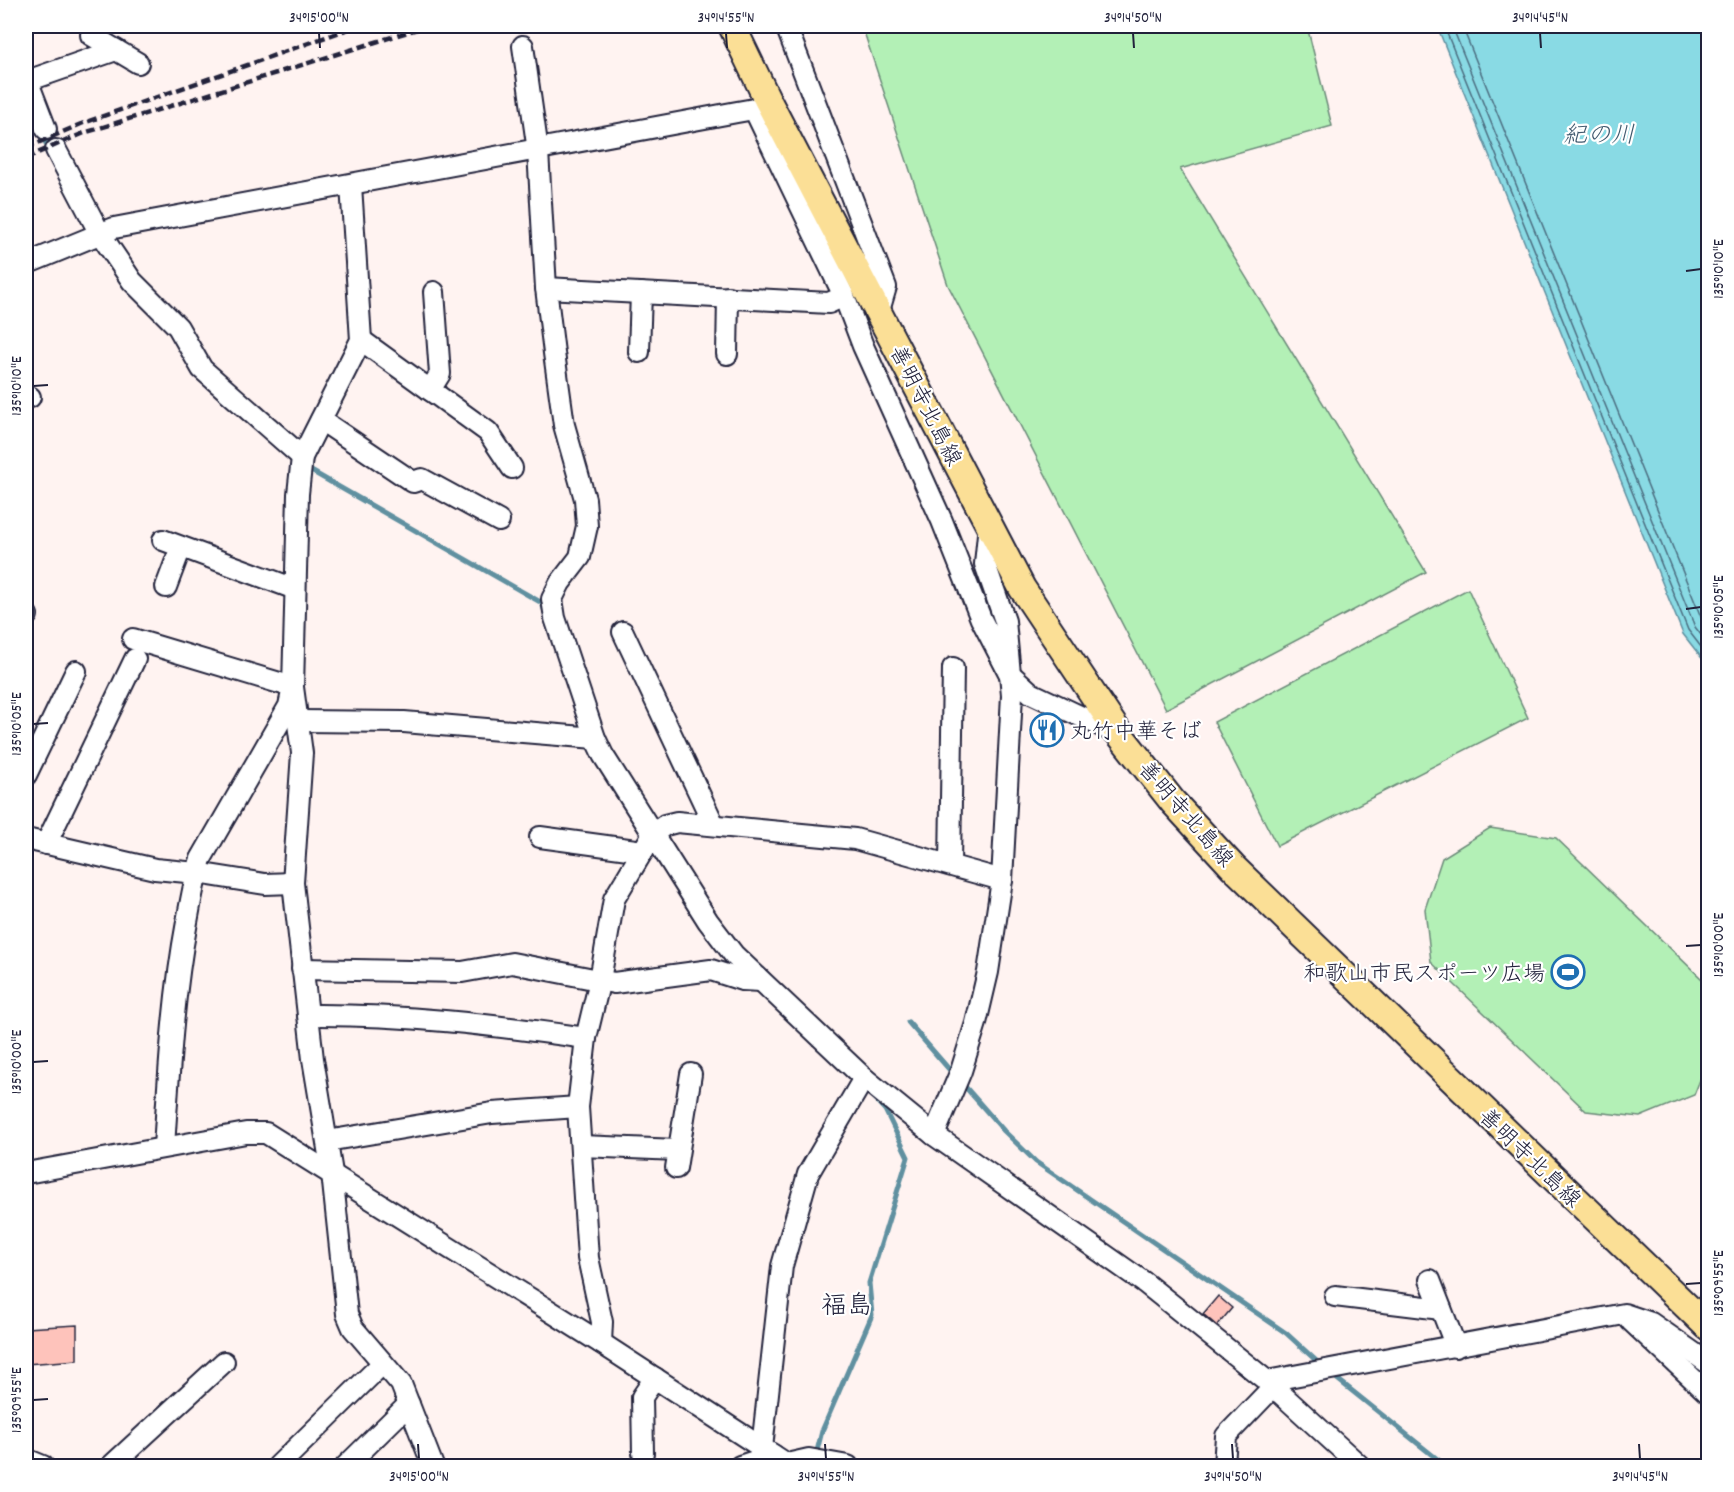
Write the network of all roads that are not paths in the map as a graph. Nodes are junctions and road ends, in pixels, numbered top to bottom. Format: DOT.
graph roads {
  1 [pos="732,26"];
  2 [pos="786,26"];
  3 [pos="91,35"];
  4 [pos="523,46"];
  5 [pos="116,50"];
  6 [pos="138,63"];
  7 [pos="26,79"];
  8 [pos="761,105"];
  9 [pos="46,129"];
  10 [pos="56,150"];
  11 [pos="538,151"];
  12 [pos="351,185"];
  13 [pos="93,235"];
  14 [pos="26,264"];
  15 [pos="546,288"];
  16 [pos="434,292"];
  17 [pos="641,293"];
  18 [pos="844,296"];
  19 [pos="728,297"];
  20 [pos="879,311"];
  21 [pos="361,340"];
  22 [pos="639,352"];
  23 [pos="727,354"];
  24 [pos="430,390"];
  25 [pos="321,420"];
  26 [pos="302,463"];
  27 [pos="512,468"];
  28 [pos="498,521"];
  29 [pos="989,524"];
  30 [pos="166,587"];
  31 [pos="295,589"];
  32 [pos="623,632"];
  33 [pos="133,639"];
  34 [pos="135,659"];
  35 [pos="953,668"];
  36 [pos="76,671"];
  37 [pos="1009,673"];
  38 [pos="293,687"];
  39 [pos="299,721"];
  40 [pos="1120,735"];
  41 [pos="595,738"];
  42 [pos="26,775"];
  43 [pos="714,825"];
  44 [pos="540,837"];
  45 [pos="26,838"];
  46 [pos="648,843"];
  47 [pos="46,844"];
  48 [pos="950,865"];
  49 [pos="197,873"];
  50 [pos="1002,880"];
  51 [pos="293,883"];
  52 [pos="302,969"];
  53 [pos="600,980"];
  54 [pos="752,981"];
  55 [pos="308,1015"];
  56 [pos="586,1038"];
  57 [pos="691,1074"];
  58 [pos="862,1082"];
  59 [pos="578,1107"];
  60 [pos="934,1134"];
  61 [pos="327,1141"];
  62 [pos="581,1146"];
  63 [pos="164,1148"];
  64 [pos="26,1173"];
  65 [pos="332,1173"];
  66 [pos="1430,1280"];
  67 [pos="1335,1296"];
  68 [pos="1441,1309"];
  69 [pos="1624,1314"];
  70 [pos="1708,1328"];
  71 [pos="601,1343"];
  72 [pos="1456,1347"];
  73 [pos="224,1362"];
  74 [pos="1708,1363"];
  75 [pos="382,1364"];
  76 [pos="655,1378"];
  77 [pos="1270,1384"];
  78 [pos="1708,1393"];
  79 [pos="409,1404"];
  80 [pos="643,1453"];
  81 [pos="778,1458"];
  82 [pos="26,1459"];
  83 [pos="43,1467"];
  84 [pos="111,1467"];
  85 [pos="278,1467"];
  86 [pos="346,1467"];
  87 [pos="432,1467"];
  88 [pos="740,1467"];
  89 [pos="848,1467"];
  90 [pos="1224,1467"];
  91 [pos="1360,1467"];
  1 -- 8 [label="main road, 善明寺北島線"];
  2 -- 20 [label="street"];
  3 -- 5 [label="street"];
  4 -- 11 [label="street"];
  5 -- 6 [label="street"];
  5 -- 7 [label="street"];
  7 -- 9 [label="street"];
  8 -- 11 [label="street"];
  8 -- 18 [label="street"];
  8 -- 20 [label="main road, 善明寺北島線"];
  10 -- 13 [label="street"];
  11 -- 12 [label="street"];
  11 -- 15 [label="street"];
  12 -- 13 [label="street"];
  12 -- 21 [label="street"];
  13 -- 14 [label="street"];
  13 -- 26 [label="street"];
  15 -- 17 [label="street"];
  15 -- 41 [label="street"];
  16 -- 24 [label="street"];
  17 -- 19 [label="street"];
  17 -- 22 [label="street"];
  18 -- 19 [label="street"];
  18 -- 37 [label="street"];
  19 -- 23 [label="street"];
  20 -- 29 [label="main road, 善明寺北島線"];
  21 -- 24 [label="street"];
  21 -- 25 [label="street"];
  24 -- 27 [label="street"];
  25 -- 26 [label="street"];
  25 -- 28 [label="street"];
  26 -- 31 [label="street"];
  29 -- 37 [label="street"];
  29 -- 40 [label="main road, 善明寺北島線"];
  30 -- 31 [label="street"];
  31 -- 38 [label="street"];
  32 -- 43 [label="street"];
  33 -- 38 [label="street"];
  34 -- 47 [label="street"];
  35 -- 48 [label="street"];
  36 -- 42 [label="street"];
  37 -- 40 [label="street"];
  37 -- 50 [label="street"];
  38 -- 39 [label="street"];
  38 -- 49 [label="street"];
  39 -- 41 [label="street"];
  39 -- 51 [label="street"];
  40 -- 70 [label="main road, 善明寺北島線"];
  41 -- 46 [label="street"];
  43 -- 46 [label="street"];
  43 -- 48 [label="street"];
  44 -- 46 [label="street"];
  45 -- 47 [label="street"];
  46 -- 53 [label="street"];
  46 -- 54 [label="street"];
  47 -- 49 [label="street"];
  48 -- 50 [label="street"];
  49 -- 51 [label="street"];
  49 -- 63 [label="street"];
  50 -- 60 [label="street"];
  51 -- 52 [label="street"];
  52 -- 53 [label="street"];
  52 -- 55 [label="street"];
  53 -- 54 [label="street"];
  53 -- 56 [label="street"];
  54 -- 58 [label="street"];
  55 -- 56 [label="street"];
  55 -- 61 [label="street"];
  56 -- 59 [label="street"];
  57 -- 62 [label="street"];
  58 -- 60 [label="street"];
  58 -- 81 [label="street"];
  59 -- 61 [label="street"];
  59 -- 62 [label="street"];
  60 -- 77 [label="street"];
  61 -- 65 [label="street"];
  62 -- 71 [label="street"];
  63 -- 64 [label="street"];
  63 -- 65 [label="street"];
  65 -- 71 [label="street"];
  65 -- 75 [label="street"];
  66 -- 68 [label="street"];
  67 -- 68 [label="street"];
  68 -- 72 [label="street"];
  69 -- 72 [label="street"];
  69 -- 74 [label="street"];
  69 -- 78 [label="street"];
  71 -- 76 [label="street"];
  72 -- 77 [label="street"];
  73 -- 84 [label="street"];
  75 -- 79 [label="street"];
  75 -- 85 [label="street"];
  76 -- 80 [label="street"];
  76 -- 81 [label="street"];
  77 -- 90 [label="street"];
  77 -- 91 [label="street"];
  79 -- 86 [label="street"];
  79 -- 87 [label="street"];
  81 -- 88 [label="street"];
  81 -- 89 [label="street"];
  82 -- 83 [label="street"];
}
